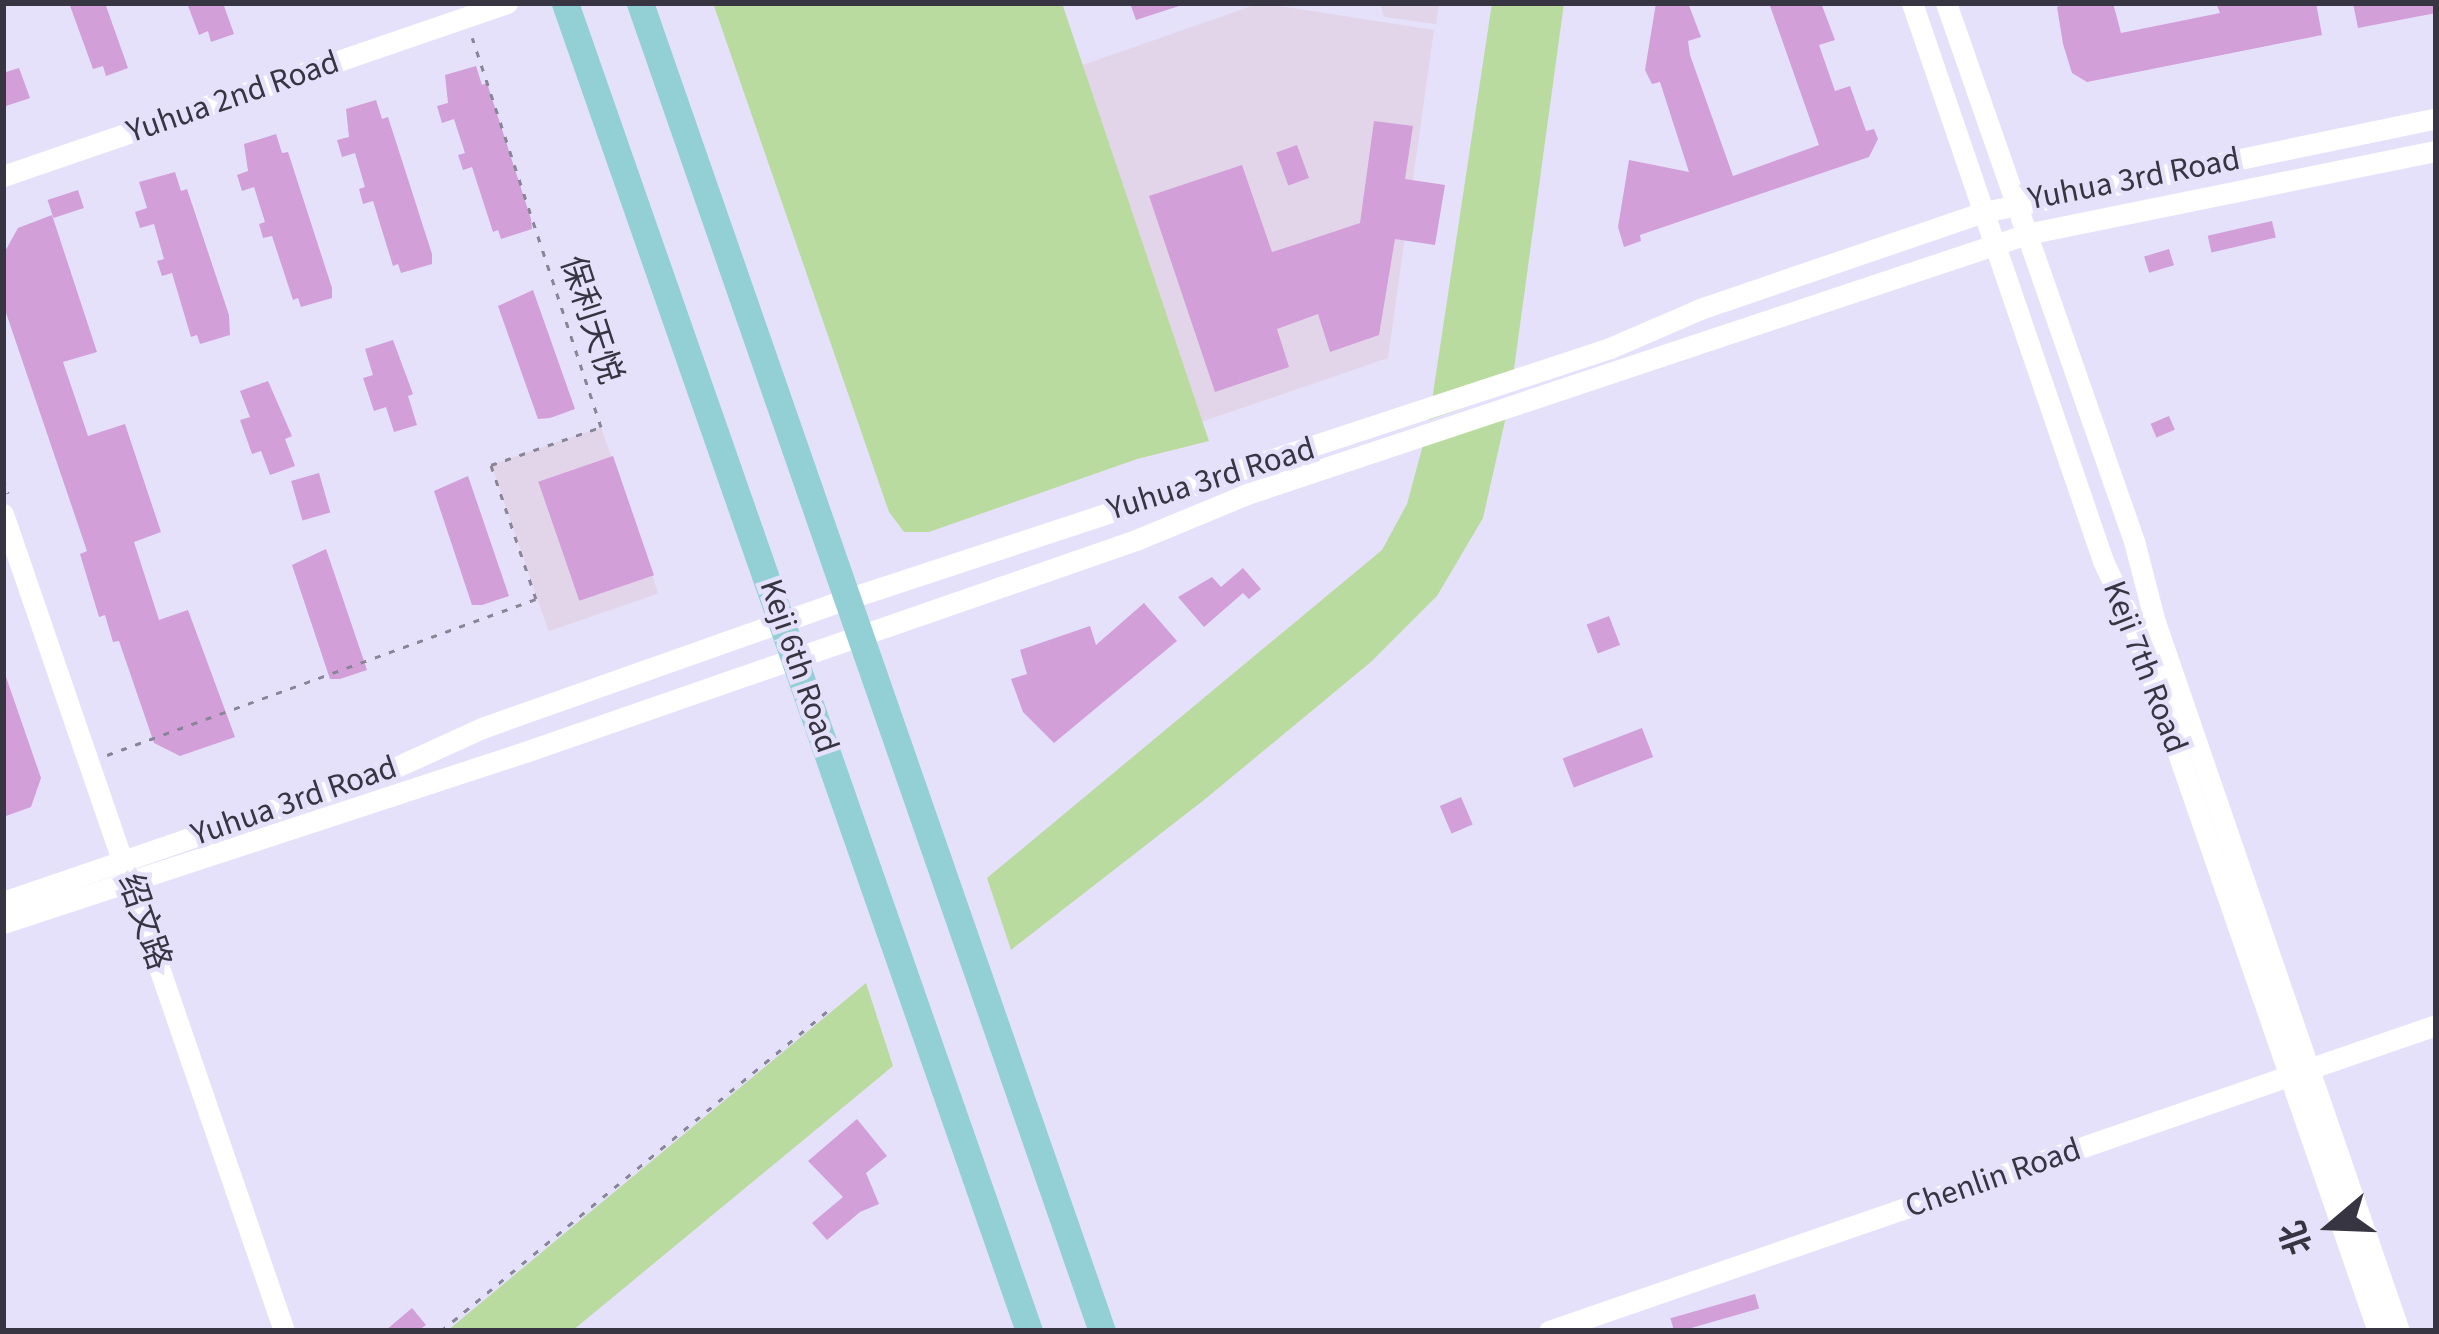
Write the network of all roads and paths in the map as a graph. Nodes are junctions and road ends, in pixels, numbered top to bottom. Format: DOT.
graph roads {
  1 [pos="507,3"];
  2 [pos="565,3"];
  3 [pos="640,3"];
  4 [pos="1912,3"];
  5 [pos="1946,3"];
  6 [pos="466,25"];
  7 [pos="2436,118"];
  8 [pos="2436,151"];
  9 [pos="3,176"];
  10 [pos="2094,186"];
  11 [pos="2016,202"];
  12 [pos="1984,212"];
  13 [pos="2102,219"];
  14 [pos="2027,234"];
  15 [pos="1914,236"];
  16 [pos="1994,244"];
  17 [pos="1925,268"];
  18 [pos="3,514"];
  19 [pos="847,599"];
  20 [pos="784,623"];
  21 [pos="859,633"];
  22 [pos="796,656"];
  23 [pos="122,750"];
  24 [pos="126,871"];
  25 [pos="3,902"];
  26 [pos="3,923"];
  27 [pos="830,1009"];
  28 [pos="2436,1025"];
  29 [pos="2299,1072"];
  30 [pos="284,1331"];
  31 [pos="440,1331"];
  32 [pos="1029,1331"];
  33 [pos="1102,1331"];
  34 [pos="1550,1331"];
  35 [pos="2378,1331"];
  36 [pos="2399,1331"];
  1 -- 6 [label="street, Yuhua 2nd Road"];
  2 -- 20 [label="main road, Keji 6th Road"];
  3 -- 19 [label="main road, Keji 6th Road"];
  4 -- 12 [label="street, Keji 7th Road"];
  5 -- 11 [label="street, Keji 7th Road"];
  6 -- 9 [label="street, Yuhua 2nd Road"];
  6 -- 23 [label="path, 保利天悦"];
  7 -- 10 [label="street, Yuhua 3rd Road"];
  8 -- 13 [label="street, Yuhua 3rd Road"];
  10 -- 11 [label="street, Yuhua 3rd Road"];
  10 -- 13 [label="street"];
  11 -- 12 [label="street, Yuhua 3rd Road"];
  11 -- 14 [label="street, Keji 7th Road"];
  12 -- 15 [label="street, Yuhua 3rd Road"];
  12 -- 16 [label="street, Keji 7th Road"];
  13 -- 14 [label="street, Yuhua 3rd Road"];
  14 -- 16 [label="street, Yuhua 3rd Road"];
  14 -- 29 [label="street, Keji 7th Road"];
  15 -- 17 [label="street"];
  15 -- 19 [label="street, Yuhua 3rd Road"];
  16 -- 17 [label="street, Yuhua 3rd Road"];
  16 -- 29 [label="street, Keji 7th Road"];
  17 -- 21 [label="street, Yuhua 3rd Road"];
  18 -- 24 [label="street, 绍文路"];
  19 -- 20 [label="street, Yuhua 3rd Road"];
  19 -- 21 [label="main road, Keji 6th Road"];
  20 -- 22 [label="main road, Keji 6th Road"];
  20 -- 24 [label="street, Yuhua 3rd Road"];
  21 -- 22 [label="street, Yuhua 3rd Road"];
  21 -- 33 [label="main road, Keji 6th Road"];
  22 -- 24 [label="street, Yuhua 3rd Road"];
  22 -- 32 [label="main road, Keji 6th Road"];
  24 -- 25 [label="street, Yuhua 3rd Road"];
  24 -- 26 [label="street, Yuhua 3rd Road"];
  24 -- 30 [label="street, 绍文路"];
  27 -- 31 [label="path"];
  28 -- 29 [label="street, Chenlin Road"];
  29 -- 34 [label="street, Chenlin Road"];
  29 -- 35 [label="street, Keji 7th Road"];
  29 -- 36 [label="street, Keji 7th Road"];
}
